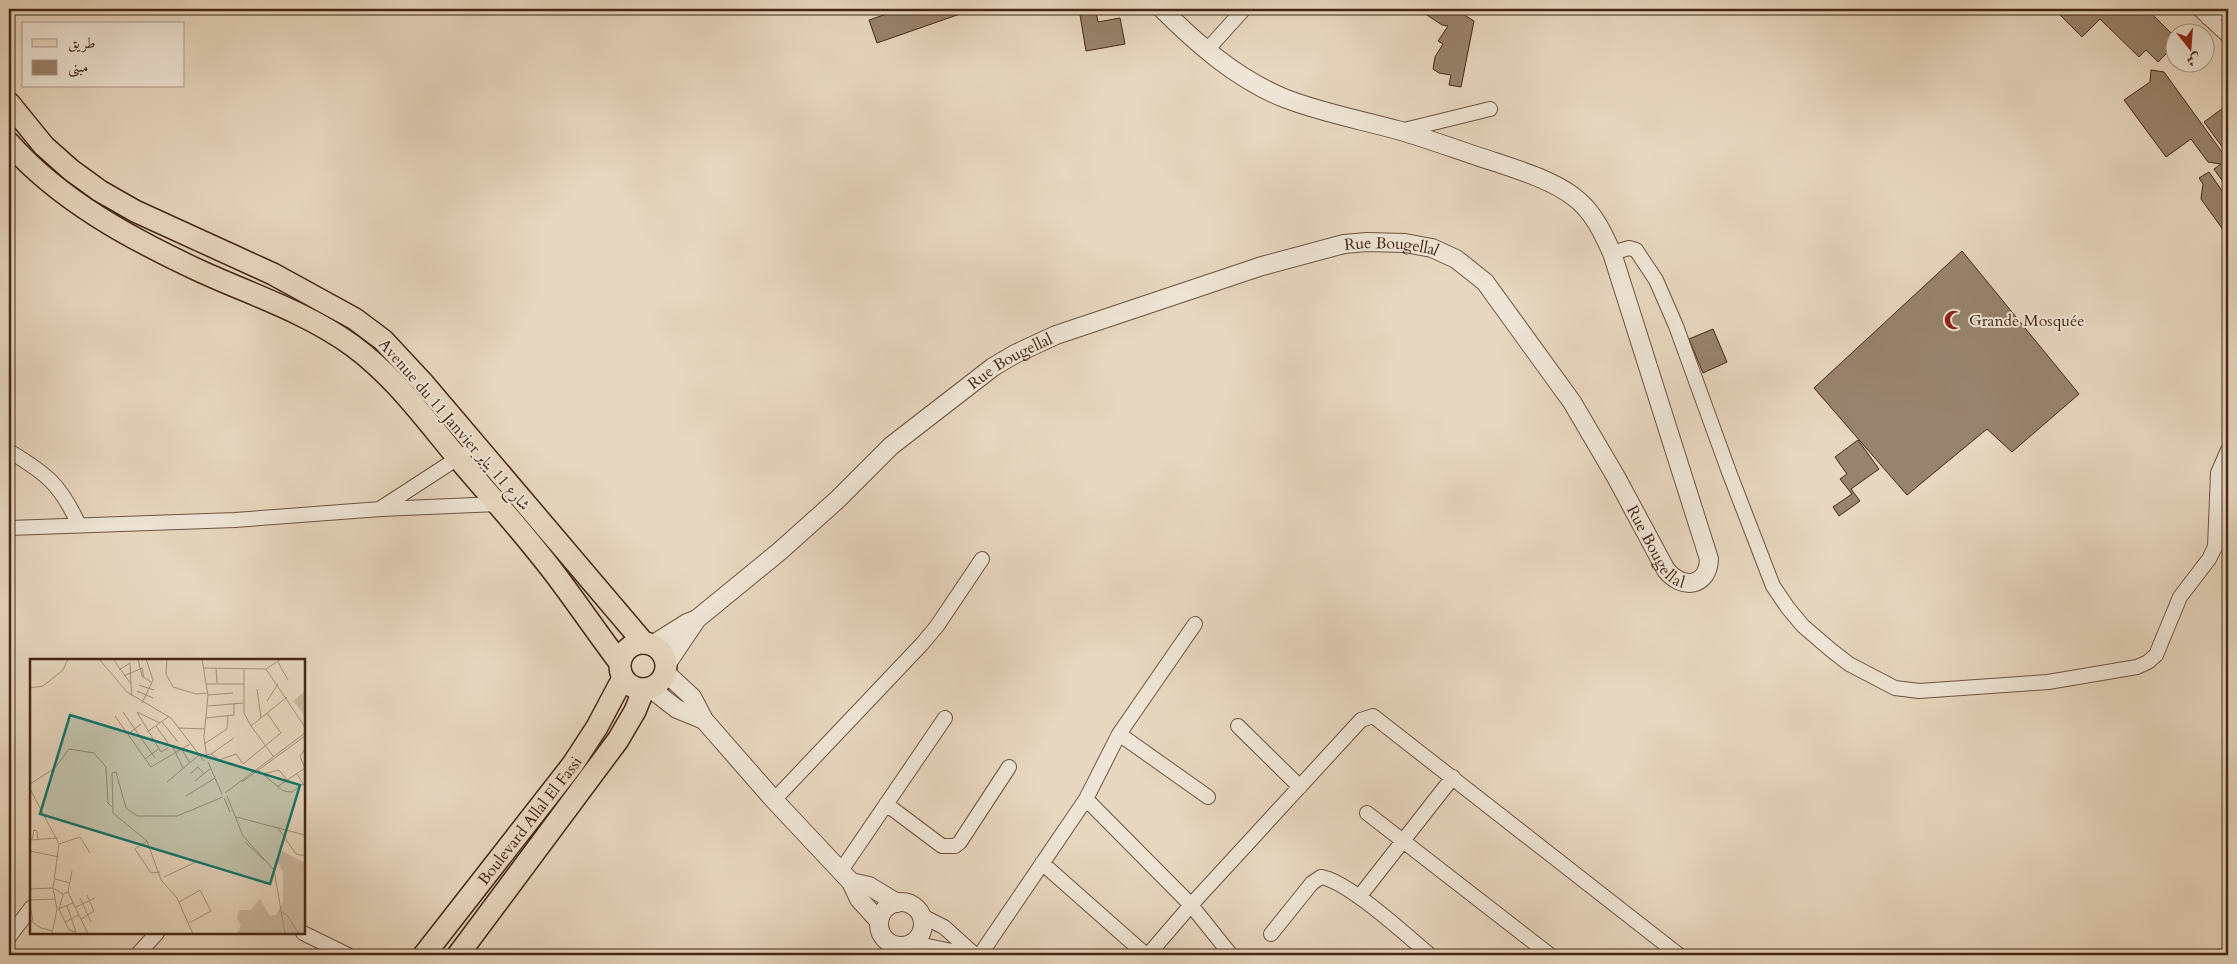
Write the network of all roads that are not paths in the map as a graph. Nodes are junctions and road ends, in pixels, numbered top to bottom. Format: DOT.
graph roads {
  1 [pos="1162,9"];
  2 [pos="1244,9"];
  3 [pos="2227,9"];
  4 [pos="2204,13"];
  5 [pos="2228,36"];
  6 [pos="1208,50"];
  7 [pos="9,103"];
  8 [pos="1490,109"];
  9 [pos="1400,131"];
  10 [pos="9,143"];
  11 [pos="1612,253"];
  12 [pos="478,448"];
  13 [pos="2228,450"];
  14 [pos="9,451"];
  15 [pos="457,457"];
  16 [pos="498,504"];
  17 [pos="380,509"];
  18 [pos="79,525"];
  19 [pos="9,528"];
  20 [pos="982,559"];
  21 [pos="697,619"];
  22 [pos="1195,624"];
  23 [pos="648,644"];
  24 [pos="666,668"];
  25 [pos="622,671"];
  26 [pos="647,689"];
  27 [pos="945,718"];
  28 [pos="704,720"];
  29 [pos="1238,726"];
  30 [pos="1119,734"];
  31 [pos="1009,767"];
  32 [pos="1453,777"];
  33 [pos="1300,787"];
  34 [pos="1208,798"];
  35 [pos="1086,799"];
  36 [pos="774,800"];
  37 [pos="886,804"];
  38 [pos="1367,812"];
  39 [pos="1404,842"];
  40 [pos="1042,864"];
  41 [pos="846,877"];
  42 [pos="1359,897"];
  43 [pos="897,903"];
  44 [pos="1191,905"];
  45 [pos="30,909"];
  46 [pos="922,916"];
  47 [pos="879,921"];
  48 [pos="156,934"];
  49 [pos="305,934"];
  50 [pos="1271,934"];
  51 [pos="9,937"];
  52 [pos="906,948"];
  53 [pos="975,954"];
  54 [pos="1674,954"];
  55 [pos="137,955"];
  56 [pos="348,955"];
  57 [pos="424,955"];
  58 [pos="458,955"];
  59 [pos="1147,955"];
  60 [pos="1231,955"];
  61 [pos="1430,955"];
  62 [pos="1550,955"];
  1 -- 6 [label="street, Rue Bougellal"];
  2 -- 6 [label="street"];
  3 -- 4 [label="street"];
  4 -- 5 [label="street"];
  6 -- 9 [label="street, Rue Bougellal"];
  7 -- 12 [label="main road, Avenue du 11 Janvier شارع 11 يناير"];
  8 -- 9 [label="street"];
  9 -- 11 [label="street, Rue Bougellal"];
  10 -- 15 [label="main road, Avenue du 11 Janvier شارع 11 يناير"];
  11 -- 13 [label="street"];
  11 -- 21 [label="street, Rue Bougellal"];
  12 -- 15 [label="street"];
  12 -- 23 [label="main road, Avenue du 11 Janvier شارع 11 يناير"];
  14 -- 18 [label="street"];
  15 -- 16 [label="main road, Avenue du 11 Janvier شارع 11 يناير"];
  15 -- 17 [label="street"];
  16 -- 17 [label="street"];
  16 -- 25 [label="main road, Avenue du 11 Janvier شارع 11 يناير"];
  17 -- 18 [label="street"];
  18 -- 19 [label="street"];
  20 -- 36 [label="street"];
  21 -- 23 [label="street, Rue Bougellal"];
  21 -- 24 [label="street, Rue Bougellal"];
  22 -- 30 [label="street"];
  23 -- 24 [label="main road"];
  23 -- 25 [label="main road"];
  24 -- 26 [label="main road"];
  24 -- 28 [label="street"];
  25 -- 26 [label="main road"];
  25 -- 57 [label="main road, Boulevard Allal El Fassi"];
  26 -- 28 [label="street"];
  26 -- 58 [label="main road, Boulevard Allal El Fassi"];
  27 -- 37 [label="street"];
  28 -- 36 [label="street"];
  29 -- 33 [label="street"];
  30 -- 34 [label="street"];
  30 -- 35 [label="street"];
  31 -- 37 [label="street"];
  32 -- 33 [label="street"];
  32 -- 39 [label="street"];
  32 -- 54 [label="street"];
  33 -- 44 [label="street"];
  35 -- 40 [label="street"];
  35 -- 44 [label="street"];
  36 -- 41 [label="street"];
  37 -- 41 [label="street"];
  38 -- 39 [label="street"];
  39 -- 42 [label="street"];
  39 -- 62 [label="street"];
  40 -- 53 [label="street"];
  40 -- 59 [label="street"];
  41 -- 43 [label="street"];
  41 -- 47 [label="street"];
  42 -- 50 [label="street"];
  42 -- 61 [label="street"];
  43 -- 46 [label="street"];
  43 -- 47 [label="street"];
  44 -- 59 [label="street"];
  44 -- 60 [label="street"];
  45 -- 51 [label="street"];
  46 -- 52 [label="street"];
  46 -- 53 [label="street"];
  47 -- 52 [label="street"];
  48 -- 55 [label="street"];
  49 -- 56 [label="street"];
  52 -- 53 [label="street"];
}
